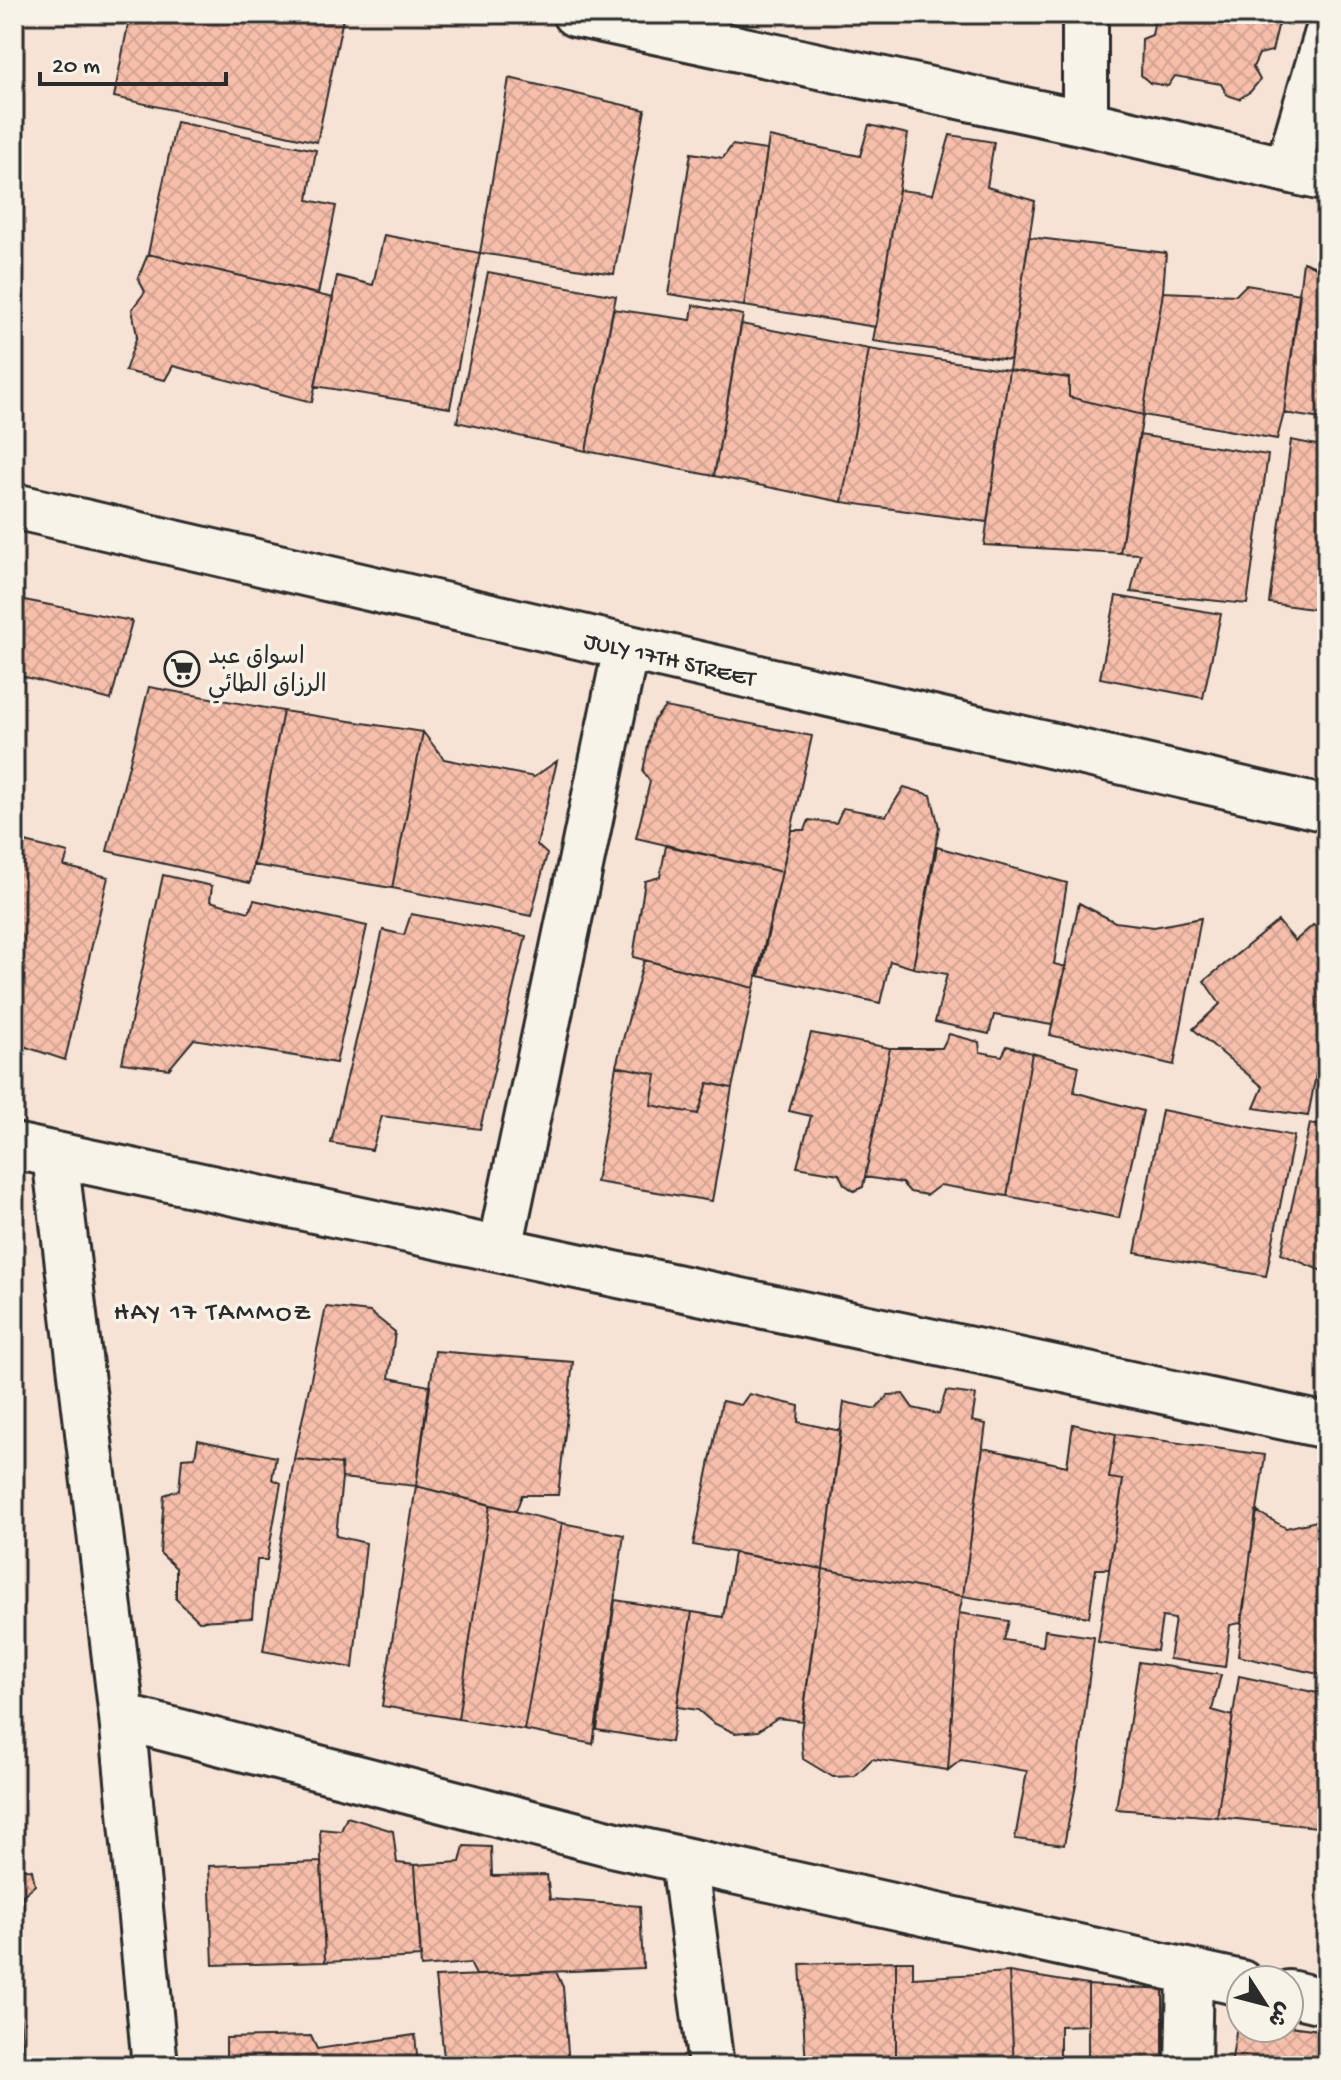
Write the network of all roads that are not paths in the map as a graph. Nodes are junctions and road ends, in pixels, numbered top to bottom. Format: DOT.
graph roads {
  1 [pos="575,14"];
  2 [pos="1085,14"];
  3 [pos="1327,35"];
  4 [pos="1085,123"];
  5 [pos="1307,174"];
  6 [pos="14,500"];
  7 [pos="14,506"];
  8 [pos="626,648"];
  9 [pos="1327,809"];
  10 [pos="35,1151"];
  11 [pos="500,1248"];
  12 [pos="1327,1426"];
  13 [pos="122,1717"];
  14 [pos="684,1860"];
  15 [pos="1190,1972"];
  16 [pos="1225,1980"];
  17 [pos="1305,1997"];
  18 [pos="1327,2002"];
  19 [pos="155,2066"];
  20 [pos="711,2066"];
  21 [pos="1188,2066"];
  1 -- 4 [label="street"];
  2 -- 4 [label="street"];
  3 -- 5 [label="street"];
  4 -- 5 [label="street"];
  6 -- 7 [label="street"];
  7 -- 8 [label="street, JULY 17TH STREET"];
  8 -- 9 [label="street, JULY 17TH STREET"];
  8 -- 11 [label="street"];
  10 -- 11 [label="street"];
  10 -- 13 [label="street"];
  11 -- 12 [label="street"];
  13 -- 14 [label="street"];
  13 -- 19 [label="street"];
  14 -- 15 [label="street"];
  14 -- 20 [label="street"];
  15 -- 16 [label="street"];
  15 -- 21 [label="street"];
  17 -- 18 [label="street"];
}
